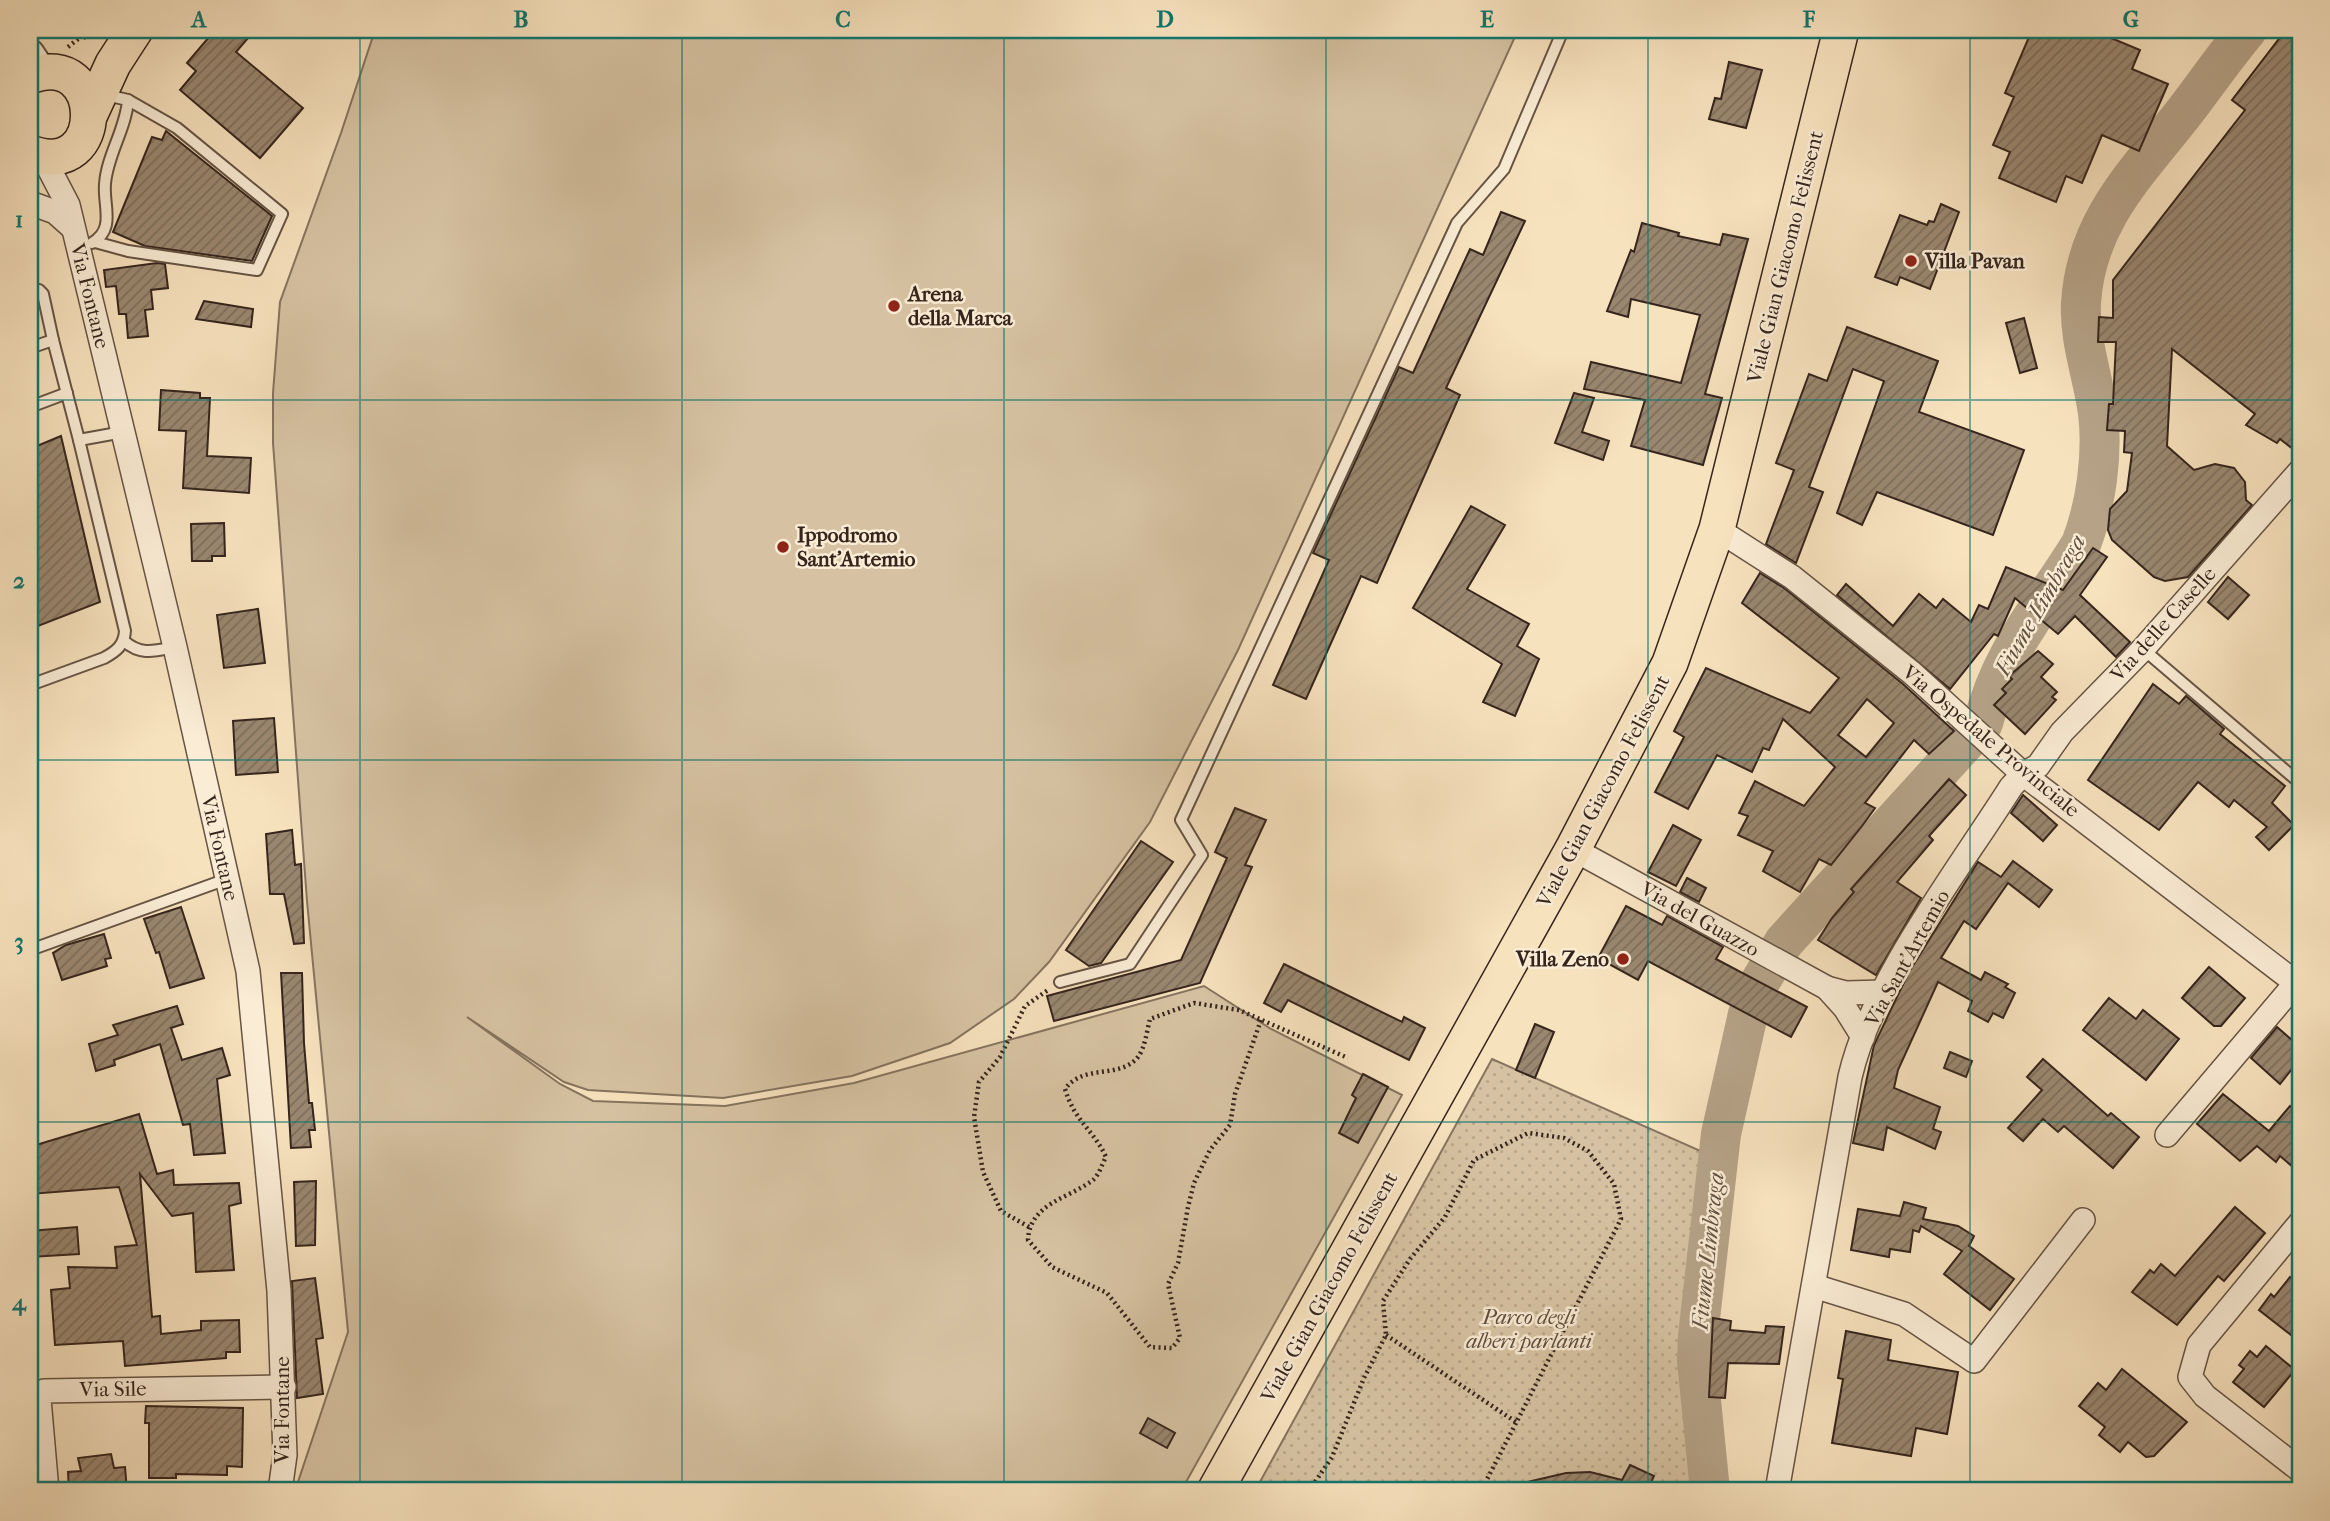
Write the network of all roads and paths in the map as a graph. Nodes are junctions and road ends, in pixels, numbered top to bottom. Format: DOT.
graph roads {
  1 [pos="121,30"];
  2 [pos="135,30"];
  3 [pos="1563,30"];
  4 [pos="1841,30"];
  5 [pos="43,70"];
  6 [pos="106,102"];
  7 [pos="41,154"];
  8 [pos="30,203"];
  9 [pos="77,229"];
  10 [pos="30,290"];
  11 [pos="53,340"];
  12 [pos="30,348"];
  13 [pos="67,393"];
  14 [pos="30,407"];
  15 [pos="123,432"];
  16 [pos="79,440"];
  17 [pos="2300,471"];
  18 [pos="1717,529"];
  19 [pos="124,641"];
  20 [pos="175,647"];
  21 [pos="2143,649"];
  22 [pos="30,685"];
  23 [pos="2024,774"];
  24 [pos="2300,783"];
  25 [pos="1573,849"];
  26 [pos="227,879"];
  27 [pos="30,950"];
  28 [pos="1060,982"];
  29 [pos="2298,984"];
  30 [pos="1826,988"];
  31 [pos="1883,992"];
  32 [pos="1261,1020"];
  33 [pos="1863,1037"];
  34 [pos="1348,1058"];
  35 [pos="2167,1135"];
  36 [pos="2083,1220"];
  37 [pos="2300,1223"];
  38 [pos="1029,1227"];
  39 [pos="1814,1286"];
  40 [pos="1386,1335"];
  41 [pos="285,1387"];
  42 [pos="1516,1422"];
  43 [pos="2300,1470"];
  44 [pos="47,1491"];
  45 [pos="280,1491"];
  46 [pos="1215,1491"];
  47 [pos="1309,1491"];
  48 [pos="1481,1491"];
  49 [pos="1777,1491"];
  1 -- 5 [label="main road"];
  2 -- 6 [label="main road"];
  3 -- 28 [label="lane"];
  4 -- 18 [label="main road, Viale Gian Giacomo Felissent"];
  5 -- 6 [label="main road"];
  6 -- 7 [label="main road"];
  6 -- 9 [label="lane"];
  6 -- 9 [label="lane"];
  7 -- 9 [label="street, Via Fontane"];
  8 -- 9 [label="street"];
  9 -- 15 [label="street, Via Fontane"];
  10 -- 11 [label="lane"];
  11 -- 12 [label="lane"];
  11 -- 13 [label="lane"];
  13 -- 14 [label="lane"];
  13 -- 16 [label="lane"];
  15 -- 16 [label="lane"];
  15 -- 20 [label="street, Via Fontane"];
  16 -- 19 [label="lane"];
  17 -- 21 [label="street, Via delle Caselle"];
  18 -- 23 [label="street, Via Ospedale Provinciale"];
  18 -- 25 [label="main road, Viale Gian Giacomo Felissent"];
  19 -- 20 [label="lane"];
  19 -- 22 [label="lane"];
  20 -- 26 [label="street, Via Fontane"];
  21 -- 23 [label="street, Via delle Caselle"];
  21 -- 24 [label="lane"];
  23 -- 29 [label="street, Via Ospedale Provinciale"];
  23 -- 31 [label="street, Via Sant'Artemio"];
  25 -- 30 [label="street, Via del Guazzo"];
  25 -- 46 [label="main road, Viale Gian Giacomo Felissent"];
  26 -- 27 [label="lane"];
  26 -- 41 [label="street, Via Fontane"];
  28 -- 38 [label="path"];
  29 -- 35 [label="street, Via Ospedale Provinciale"];
  30 -- 31 [label="street, Via del Guazzo"];
  30 -- 33 [label="street, Via del Guazzo"];
  31 -- 33 [label="street, Via Sant'Artemio"];
  32 -- 34 [label="path"];
  32 -- 38 [label="path"];
  32 -- 38 [label="path"];
  33 -- 39 [label="street, Via Sant'Artemio"];
  36 -- 39 [label="street"];
  37 -- 43 [label="street"];
  39 -- 49 [label="street, Via Sant'Artemio"];
  40 -- 42 [label="path"];
  40 -- 42 [label="path"];
  40 -- 47 [label="path"];
  41 -- 44 [label="street, Via Sile"];
  41 -- 45 [label="street, Via Fontane"];
  42 -- 48 [label="path"];
}
